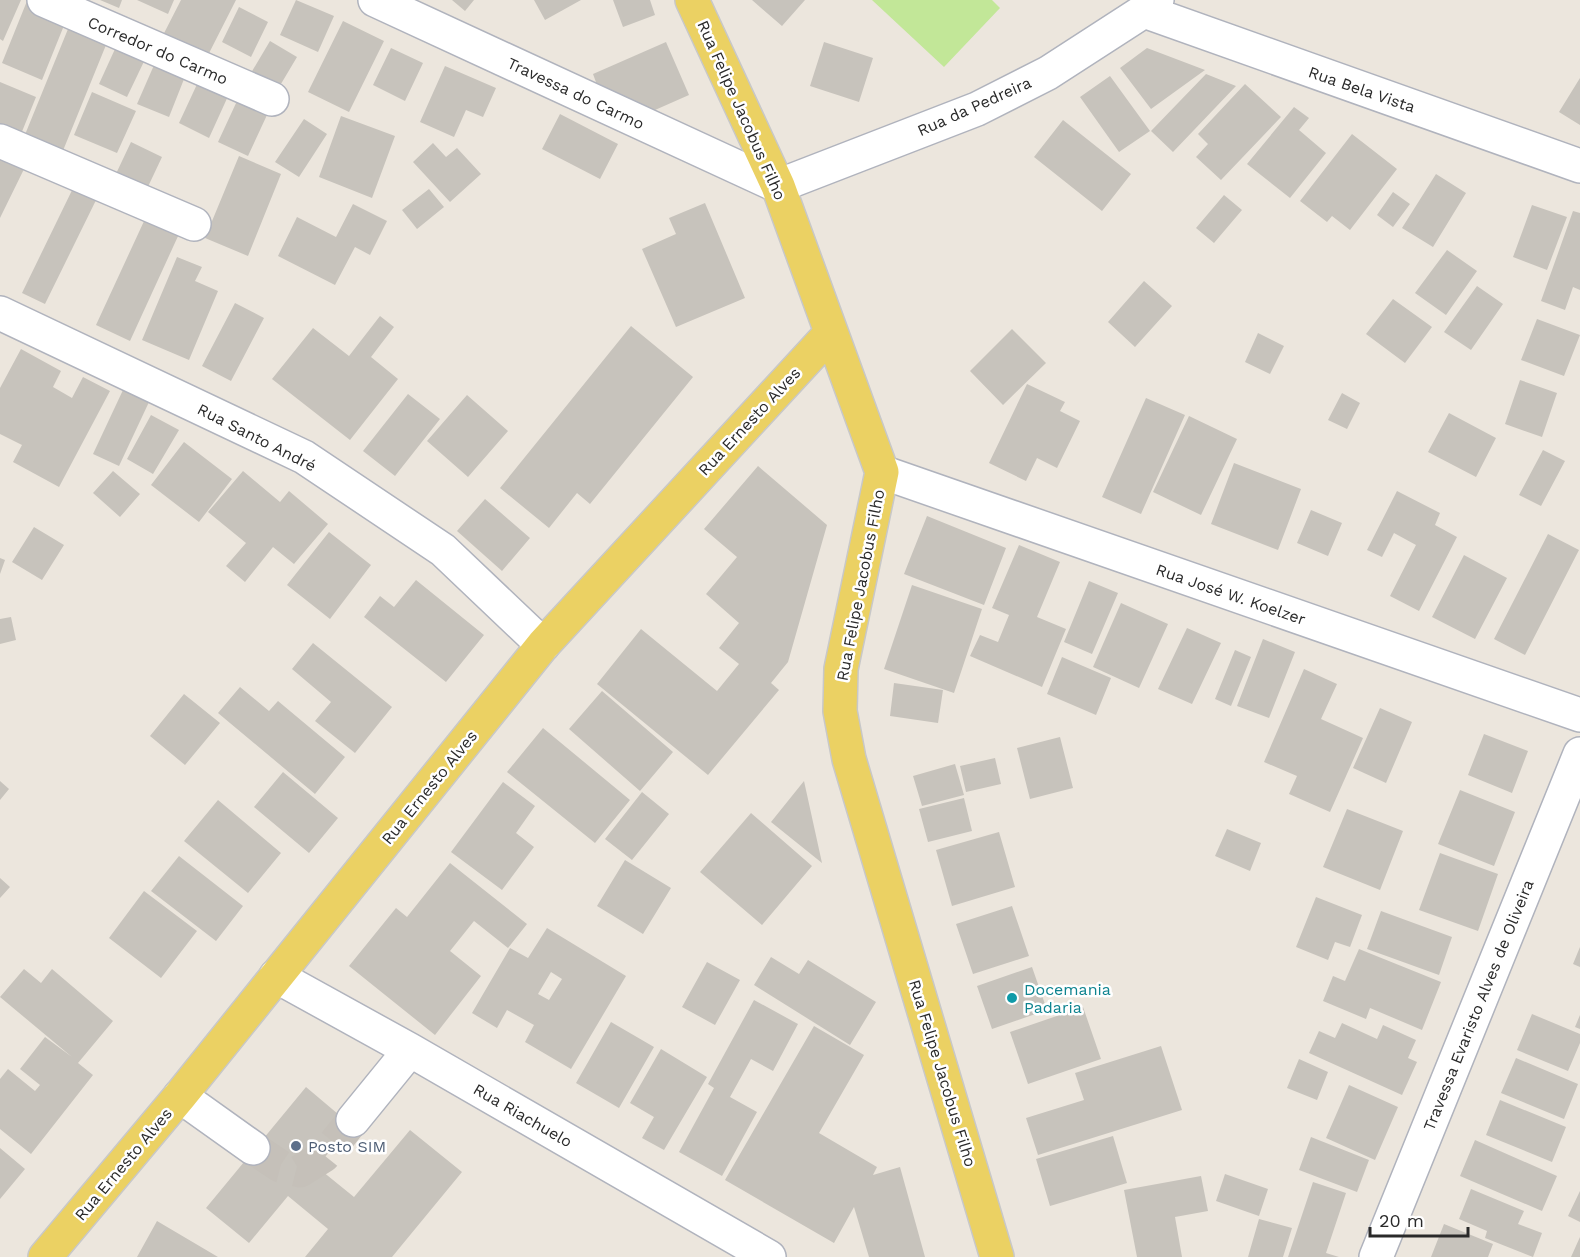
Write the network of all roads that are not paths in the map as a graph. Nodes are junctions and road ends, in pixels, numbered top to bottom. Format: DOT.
graph roads {
  1 [pos="44,0"];
  2 [pos="375,0"];
  3 [pos="692,0"];
  4 [pos="1151,6"];
  5 [pos="272,99"];
  6 [pos="0,141"];
  7 [pos="1580,166"];
  8 [pos="778,186"];
  9 [pos="194,224"];
  10 [pos="0,313"];
  11 [pos="831,333"];
  12 [pos="882,472"];
  13 [pos="543,645"];
  14 [pos="1580,715"];
  15 [pos="1580,754"];
  16 [pos="276,976"];
  17 [pos="410,1050"];
  18 [pos="180,1096"];
  19 [pos="353,1120"];
  20 [pos="253,1148"];
  21 [pos="45,1257"];
  22 [pos="769,1257"];
  23 [pos="997,1257"];
  24 [pos="1376,1257"];
  1 -- 5 [label="street, Corredor do Carmo"];
  2 -- 8 [label="street, Travessa do Carmo"];
  3 -- 8 [label="main road, Rua Felipe Jacobus Filho"];
  4 -- 7 [label="street, Rua Bela Vista"];
  4 -- 8 [label="street, Rua da Pedreira"];
  6 -- 9 [label="street"];
  8 -- 11 [label="main road, Rua Felipe Jacobus Filho"];
  10 -- 13 [label="street, Rua Santo André"];
  11 -- 12 [label="main road, Rua Felipe Jacobus Filho"];
  11 -- 13 [label="main road, Rua Ernesto Alves"];
  12 -- 14 [label="street, Rua José W. Koelzer"];
  12 -- 23 [label="main road, Rua Felipe Jacobus Filho"];
  13 -- 16 [label="main road, Rua Ernesto Alves"];
  15 -- 24 [label="street, Travessa Evaristo Alves de Oliveira"];
  16 -- 17 [label="street, Rua Riachuelo"];
  16 -- 18 [label="main road, Rua Ernesto Alves"];
  17 -- 19 [label="street"];
  17 -- 22 [label="street, Rua Riachuelo"];
  18 -- 20 [label="street"];
  18 -- 21 [label="main road, Rua Ernesto Alves"];
}
